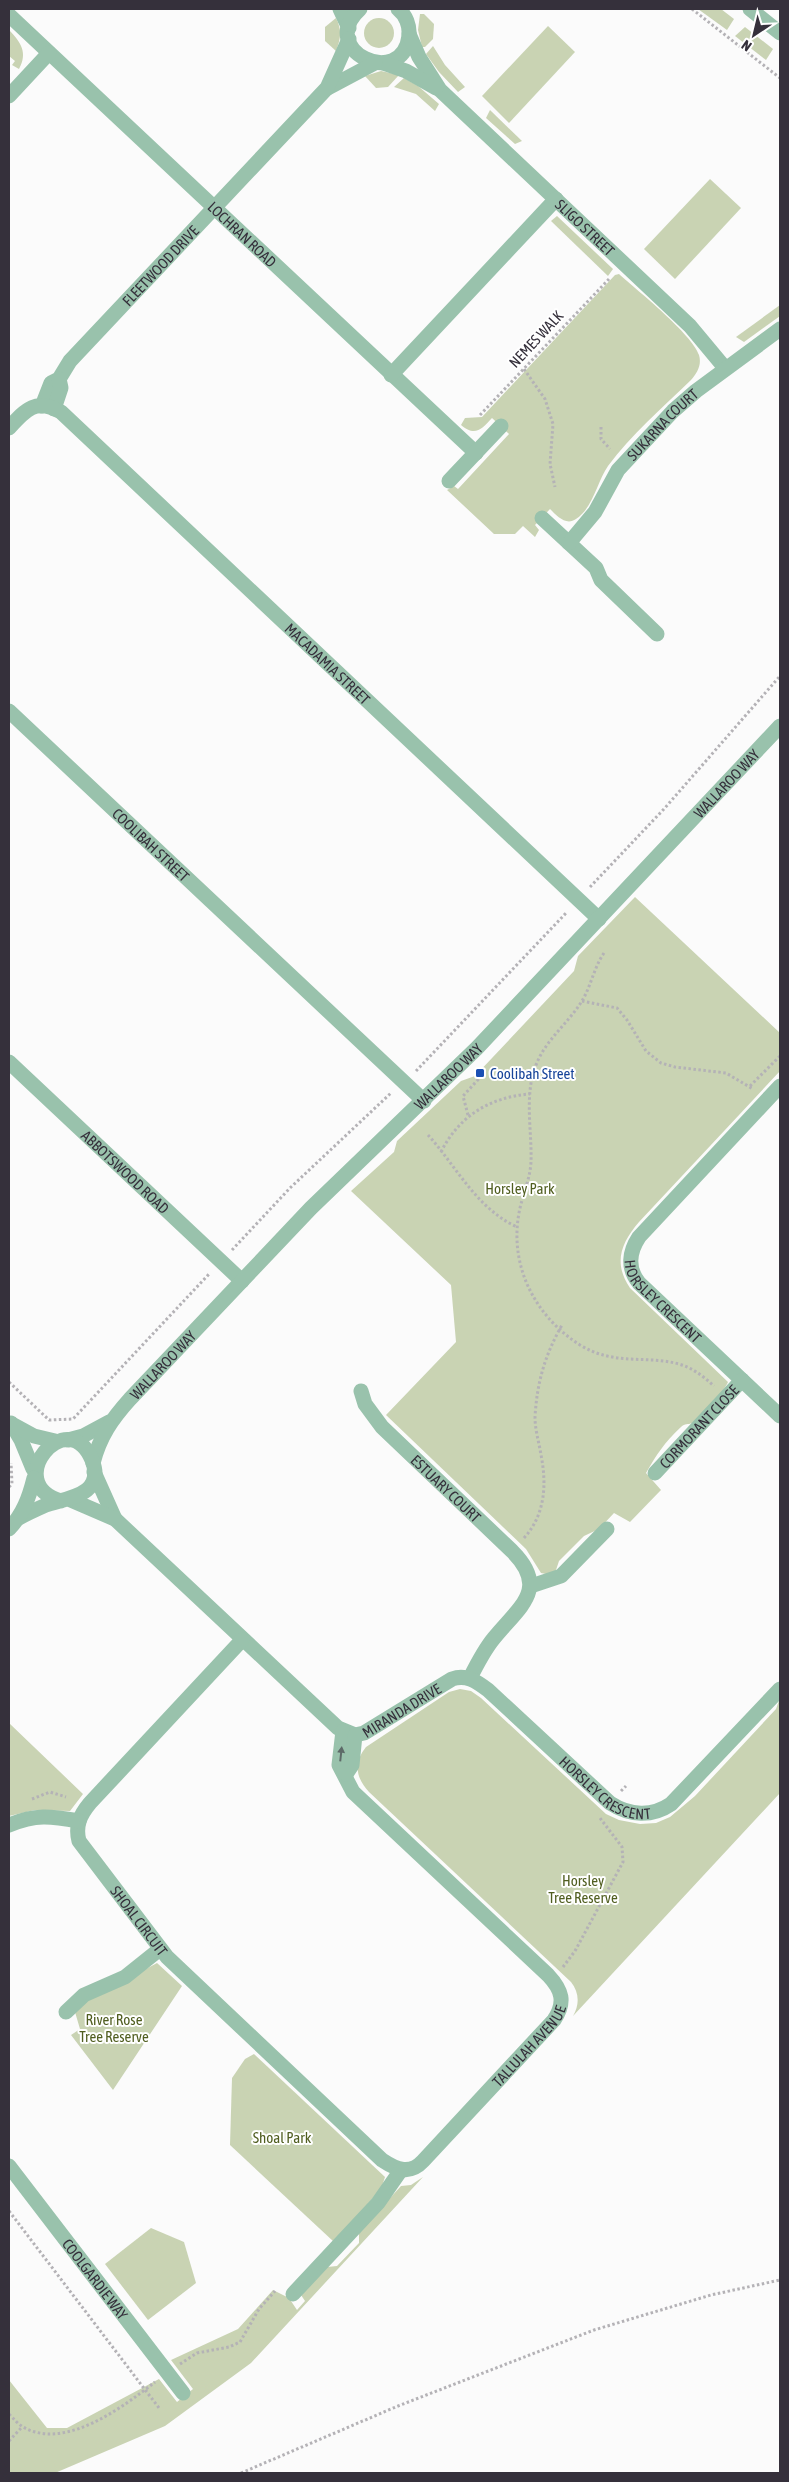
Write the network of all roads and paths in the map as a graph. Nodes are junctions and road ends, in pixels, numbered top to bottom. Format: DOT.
graph roads {
  1 [pos="340,9"];
  2 [pos="360,9"];
  3 [pos="398,9"];
  4 [pos="415,9"];
  5 [pos="692,9"];
  6 [pos="750,9"];
  7 [pos="9,15"];
  8 [pos="409,30"];
  9 [pos="349,33"];
  10 [pos="780,33"];
  11 [pos="50,53"];
  12 [pos="379,63"];
  13 [pos="780,78"];
  14 [pos="327,88"];
  15 [pos="440,90"];
  16 [pos="9,96"];
  17 [pos="556,199"];
  18 [pos="214,208"];
  19 [pos="609,278"];
  20 [pos="780,329"];
  21 [pos="725,368"];
  22 [pos="524,369"];
  23 [pos="392,375"];
  24 [pos="48,407"];
  25 [pos="480,415"];
  26 [pos="501,426"];
  27 [pos="602,427"];
  28 [pos="9,428"];
  29 [pos="610,449"];
  30 [pos="476,453"];
  31 [pos="449,480"];
  32 [pos="555,487"];
  33 [pos="542,518"];
  34 [pos="569,543"];
  35 [pos="657,634"];
  36 [pos="9,710"];
  37 [pos="779,731"];
  38 [pos="600,919"];
  39 [pos="604,953"];
  40 [pos="582,1001"];
  41 [pos="780,1056"];
  42 [pos="9,1062"];
  43 [pos="486,1071"];
  44 [pos="750,1086"];
  45 [pos="780,1086"];
  46 [pos="530,1094"];
  47 [pos="766,1100"];
  48 [pos="424,1101"];
  49 [pos="468,1116"];
  50 [pos="428,1135"];
  51 [pos="441,1152"];
  52 [pos="517,1227"];
  53 [pos="242,1281"];
  54 [pos="562,1325"];
  55 [pos="559,1330"];
  56 [pos="742,1380"];
  57 [pos="361,1391"];
  58 [pos="726,1397"];
  59 [pos="780,1416"];
  60 [pos="10,1422"];
  61 [pos="110,1422"];
  62 [pos="61,1441"];
  63 [pos="94,1467"];
  64 [pos="655,1473"];
  65 [pos="34,1474"];
  66 [pos="66,1500"];
  67 [pos="115,1519"];
  68 [pos="14,1524"];
  69 [pos="608,1528"];
  70 [pos="512,1551"];
  71 [pos="531,1586"];
  72 [pos="242,1640"];
  73 [pos="470,1678"];
  74 [pos="780,1689"];
  75 [pos="349,1733"];
  76 [pos="626,1786"];
  77 [pos="610,1803"];
  78 [pos="79,1821"];
  79 [pos="9,1825"];
  80 [pos="160,1949"];
  81 [pos="551,1979"];
  82 [pos="66,2012"];
  83 [pos="9,2166"];
  84 [pos="401,2170"];
  85 [pos="9,2211"];
  86 [pos="780,2280"];
  87 [pos="275,2291"];
  88 [pos="294,2294"];
  89 [pos="168,2373"];
  90 [pos="145,2390"];
  91 [pos="183,2393"];
  92 [pos="159,2408"];
  93 [pos="9,2414"];
  94 [pos="22,2427"];
  95 [pos="9,2441"];
  96 [pos="241,2473"];
  1 -- 9 [label="street"];
  2 -- 9 [label="street, FLEETWOOD DRIVE"];
  3 -- 8 [label="street, SLIGO STREET"];
  4 -- 8 [label="street"];
  5 -- 13 [label="path"];
  6 -- 10 [label="street"];
  7 -- 11 [label="street, LOCHRAN ROAD"];
  8 -- 12 [label="street, FLEETWOOD DRIVE"];
  8 -- 15 [label="street, SLIGO STREET"];
  9 -- 12 [label="street, SLIGO STREET"];
  9 -- 14 [label="street, FLEETWOOD DRIVE"];
  11 -- 16 [label="street"];
  11 -- 18 [label="street, LOCHRAN ROAD"];
  12 -- 14 [label="street, FLEETWOOD DRIVE"];
  12 -- 15 [label="street, SLIGO STREET"];
  14 -- 18 [label="street, FLEETWOOD DRIVE"];
  15 -- 17 [label="street, SLIGO STREET"];
  17 -- 21 [label="street, SLIGO STREET"];
  17 -- 23 [label="street"];
  18 -- 23 [label="street, LOCHRAN ROAD"];
  18 -- 24 [label="street, FLEETWOOD DRIVE"];
  19 -- 22 [label="path, NEMES WALK"];
  20 -- 21 [label="street, SUKARNA COURT"];
  21 -- 34 [label="street, SUKARNA COURT"];
  22 -- 25 [label="path, NEMES WALK"];
  22 -- 32 [label="path"];
  23 -- 30 [label="street, LOCHRAN ROAD"];
  24 -- 28 [label="street"];
  24 -- 38 [label="street, MACADAMIA STREET"];
  26 -- 30 [label="street"];
  27 -- 29 [label="path"];
  30 -- 31 [label="street"];
  33 -- 34 [label="street"];
  34 -- 35 [label="street"];
  36 -- 48 [label="street, COOLIBAH STREET"];
  37 -- 38 [label="street, WALLAROO WAY"];
  38 -- 48 [label="street, WALLAROO WAY"];
  39 -- 40 [label="path"];
  40 -- 44 [label="path"];
  40 -- 46 [label="path"];
  41 -- 44 [label="path"];
  42 -- 53 [label="street, ABBOTSWOOD ROAD"];
  43 -- 49 [label="path"];
  44 -- 47 [label="path"];
  45 -- 47 [label="street, HORSLEY CRESCENT"];
  46 -- 49 [label="path"];
  46 -- 52 [label="path"];
  47 -- 56 [label="street, HORSLEY CRESCENT"];
  48 -- 53 [label="street, WALLAROO WAY"];
  49 -- 51 [label="path"];
  50 -- 51 [label="path"];
  51 -- 52 [label="path"];
  52 -- 55 [label="path"];
  53 -- 61 [label="street, WALLAROO WAY"];
  54 -- 55 [label="path"];
  55 -- 58 [label="path"];
  55 -- 70 [label="path"];
  56 -- 58 [label="street, CORMORANT CLOSE"];
  56 -- 59 [label="street, HORSLEY CRESCENT"];
  57 -- 70 [label="street, ESTUARY COURT"];
  58 -- 64 [label="street, CORMORANT CLOSE"];
  60 -- 62 [label="street"];
  60 -- 65 [label="street"];
  61 -- 62 [label="street, WALLAROO WAY"];
  61 -- 63 [label="street, WALLAROO WAY"];
  62 -- 63 [label="street"];
  62 -- 65 [label="street"];
  63 -- 66 [label="street"];
  63 -- 67 [label="street, MIRANDA DRIVE"];
  65 -- 66 [label="street"];
  65 -- 68 [label="street"];
  66 -- 67 [label="street, MIRANDA DRIVE"];
  66 -- 68 [label="street"];
  67 -- 72 [label="street, MIRANDA DRIVE"];
  69 -- 71 [label="street"];
  70 -- 71 [label="street, ESTUARY COURT"];
  71 -- 73 [label="street"];
  72 -- 75 [label="street, MIRANDA DRIVE"];
  72 -- 78 [label="street"];
  73 -- 75 [label="street, MIRANDA DRIVE"];
  73 -- 77 [label="street, HORSLEY CRESCENT"];
  74 -- 77 [label="street, HORSLEY CRESCENT"];
  75 -- 81 [label="street, TALLULAH AVENUE"];
  76 -- 77 [label="path"];
  77 -- 81 [label="path"];
  78 -- 79 [label="street"];
  78 -- 80 [label="street, SHOAL CIRCUIT"];
  80 -- 82 [label="street"];
  80 -- 84 [label="street, SHOAL CIRCUIT"];
  81 -- 84 [label="street, TALLULAH AVENUE"];
  83 -- 89 [label="street, COOLGARDIE WAY"];
  84 -- 88 [label="street"];
  85 -- 90 [label="path"];
  86 -- 96 [label="path"];
  87 -- 89 [label="path"];
  89 -- 90 [label="path"];
  89 -- 91 [label="street, COOLGARDIE WAY"];
  90 -- 92 [label="path"];
  90 -- 94 [label="path"];
  93 -- 94 [label="path"];
  94 -- 95 [label="path"];
}
